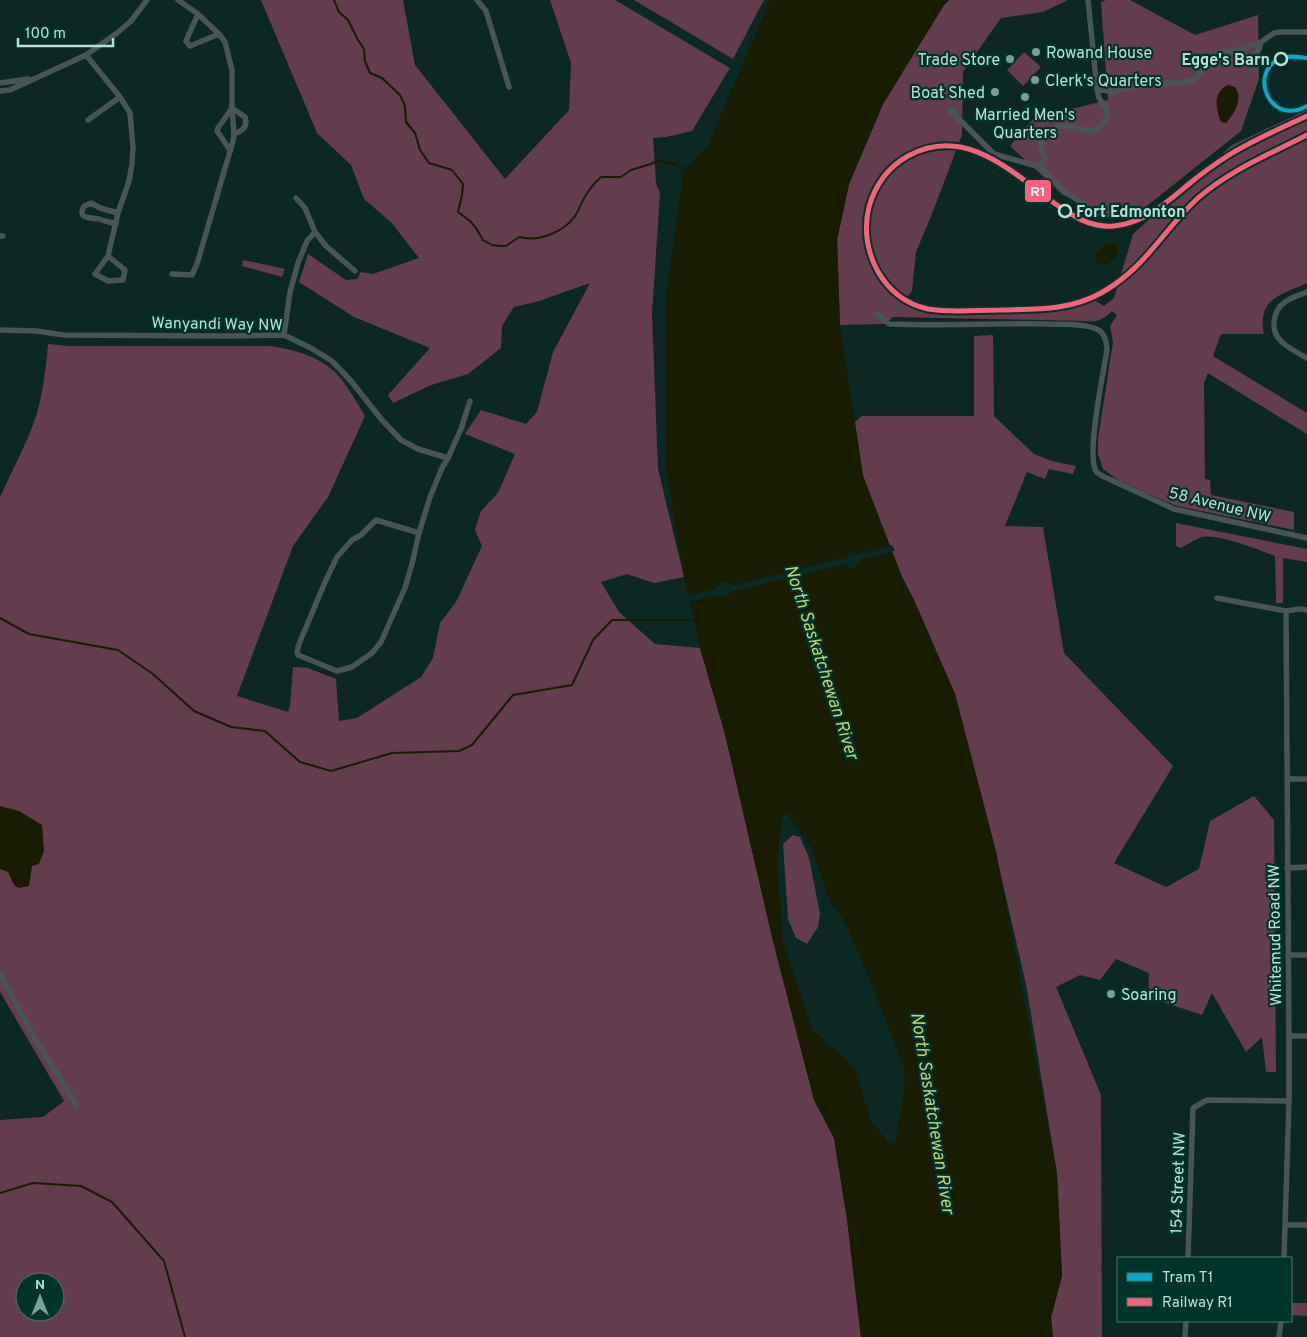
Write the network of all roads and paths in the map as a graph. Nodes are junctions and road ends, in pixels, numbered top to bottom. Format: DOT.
graph roads {
  1 [pos="147,0"];
  2 [pos="178,0"];
  3 [pos="477,0"];
  4 [pos="1088,0"];
  5 [pos="198,14"];
  6 [pos="1307,32"];
  7 [pos="219,34"];
  8 [pos="1261,42"];
  9 [pos="1240,50"];
  10 [pos="86,55"];
  11 [pos="35,78"];
  12 [pos="0,83"];
  13 [pos="509,87"];
  14 [pos="1097,89"];
  15 [pos="0,91"];
  16 [pos="120,97"];
  17 [pos="232,108"];
  18 [pos="950,110"];
  19 [pos="88,120"];
  20 [pos="234,134"];
  21 [pos="230,150"];
  22 [pos="1040,167"];
  23 [pos="296,198"];
  24 [pos="1121,210"];
  25 [pos="118,213"];
  26 [pos="116,224"];
  27 [pos="315,232"];
  28 [pos="108,256"];
  29 [pos="355,272"];
  30 [pos="172,274"];
  31 [pos="1307,292"];
  32 [pos="877,314"];
  33 [pos="0,330"];
  34 [pos="284,335"];
  35 [pos="1307,358"];
  36 [pos="470,401"];
  37 [pos="448,458"];
  38 [pos="419,533"];
  39 [pos="1307,538"];
  40 [pos="1217,598"];
  41 [pos="1307,610"];
  42 [pos="1286,611"];
  43 [pos="1288,779"];
  44 [pos="1307,779"];
  45 [pos="1287,868"];
  46 [pos="1307,868"];
  47 [pos="1288,955"];
  48 [pos="1307,955"];
  49 [pos="0,974"];
  50 [pos="1289,1036"];
  51 [pos="1307,1036"];
  52 [pos="1289,1101"];
  53 [pos="76,1104"];
  54 [pos="1307,1225"];
  55 [pos="1286,1226"];
  56 [pos="1188,1257"];
  57 [pos="1284,1257"];
  58 [pos="1186,1322"];
  59 [pos="1281,1322"];
  60 [pos="1185,1337"];
  61 [pos="1280,1337"];
  1 -- 10 [label="street"];
  2 -- 5 [label="street"];
  3 -- 13 [label="street"];
  4 -- 14 [label="street"];
  5 -- 7 [label="street"];
  5 -- 7 [label="street"];
  6 -- 8 [label="street"];
  7 -- 17 [label="street"];
  8 -- 9 [label="street"];
  8 -- 9 [label="street"];
  9 -- 14 [label="street"];
  10 -- 11 [label="street"];
  10 -- 16 [label="street"];
  11 -- 12 [label="street"];
  11 -- 15 [label="street"];
  14 -- 22 [label="street"];
  16 -- 19 [label="street"];
  16 -- 25 [label="street"];
  17 -- 20 [label="street"];
  17 -- 20 [label="street"];
  17 -- 21 [label="street"];
  18 -- 22 [label="street"];
  20 -- 21 [label="street"];
  21 -- 30 [label="street"];
  22 -- 24 [label="street"];
  23 -- 27 [label="street"];
  25 -- 26 [label="street"];
  25 -- 26 [label="street"];
  26 -- 28 [label="street"];
  27 -- 29 [label="street"];
  27 -- 34 [label="street"];
  28 -- 28 [label="street"];
  31 -- 35 [label="street"];
  32 -- 39 [label="street, 58 Avenue NW"];
  33 -- 34 [label="street, Wanyandi Way NW"];
  34 -- 37 [label="street, Wanyandi Way NW"];
  36 -- 37 [label="street"];
  37 -- 38 [label="street"];
  38 -- 38 [label="street"];
  40 -- 42 [label="street"];
  41 -- 42 [label="street"];
  42 -- 43 [label="street, Whitemud Road NW"];
  43 -- 44 [label="street"];
  43 -- 45 [label="street, Whitemud Road NW"];
  45 -- 46 [label="street"];
  45 -- 47 [label="street, Whitemud Road NW"];
  47 -- 48 [label="street"];
  47 -- 50 [label="street, Whitemud Road NW"];
  49 -- 53 [label="street"];
  50 -- 51 [label="street"];
  50 -- 52 [label="street, Whitemud Road NW"];
  52 -- 55 [label="street, Whitemud Road NW"];
  52 -- 56 [label="street, 154 Street NW"];
  54 -- 55 [label="street"];
  55 -- 57 [label="street, Whitemud Road NW"];
  58 -- 60 [label="street"];
  59 -- 61 [label="street"];
}
